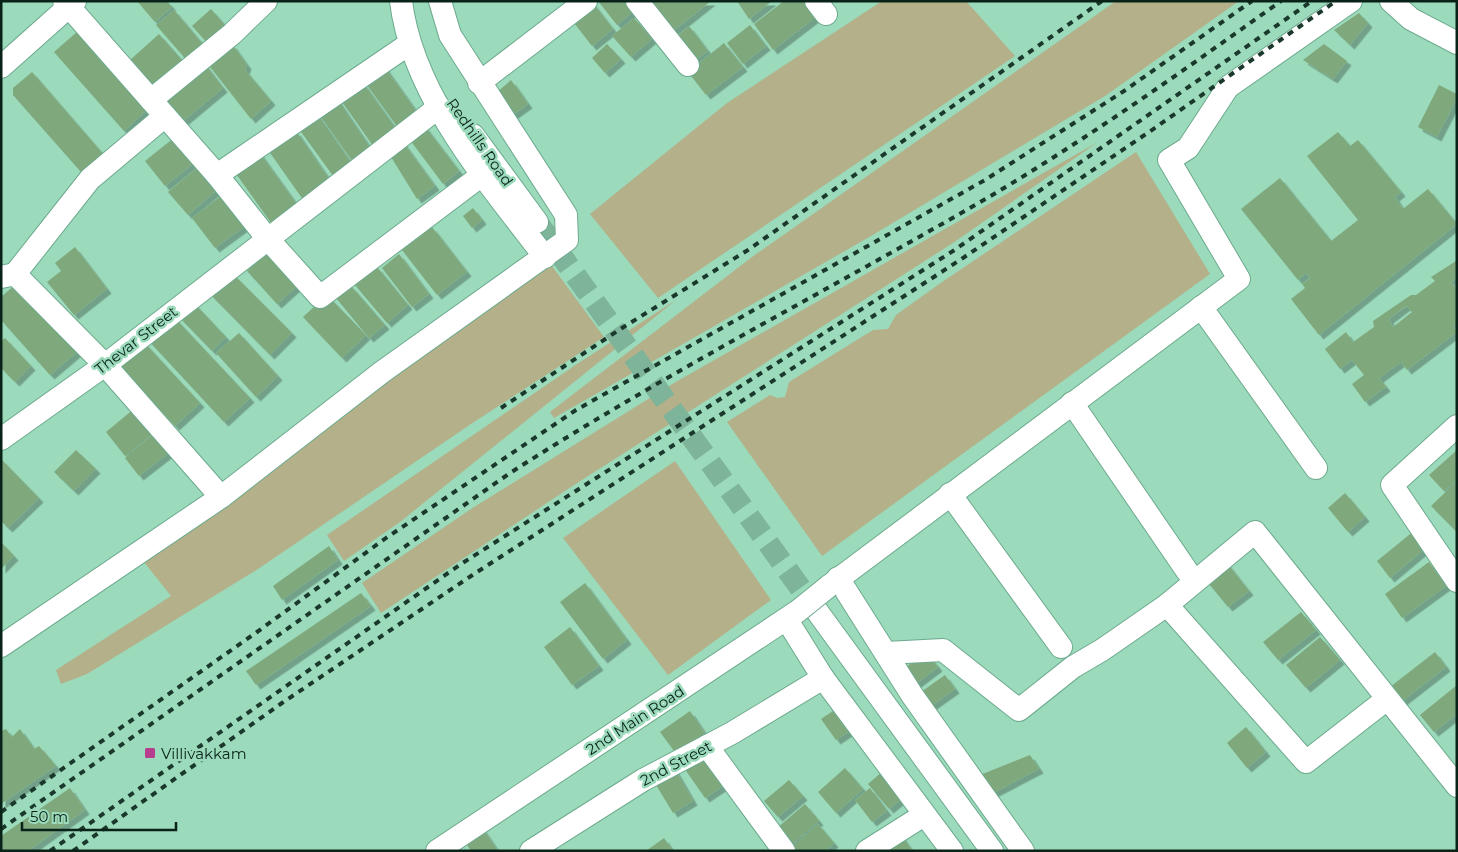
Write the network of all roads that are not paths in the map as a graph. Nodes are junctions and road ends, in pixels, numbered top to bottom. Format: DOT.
graph roads {
  1 [pos="266,1"];
  2 [pos="401,1"];
  3 [pos="414,1"];
  4 [pos="440,1"];
  5 [pos="586,1"];
  6 [pos="637,1"];
  7 [pos="1351,1"];
  8 [pos="1391,1"];
  9 [pos="69,3"];
  10 [pos="1457,43"];
  11 [pos="409,44"];
  12 [pos="688,65"];
  13 [pos="1,67"];
  14 [pos="479,83"];
  15 [pos="439,107"];
  16 [pos="158,108"];
  17 [pos="216,175"];
  18 [pos="482,175"];
  19 [pos="538,222"];
  20 [pos="267,238"];
  21 [pos="545,256"];
  22 [pos="8,276"];
  23 [pos="1201,307"];
  24 [pos="105,365"];
  25 [pos="1072,404"];
  26 [pos="1457,426"];
  27 [pos="1,439"];
  28 [pos="1316,468"];
  29 [pos="950,494"];
  30 [pos="221,497"];
  31 [pos="1187,571"];
  32 [pos="1457,581"];
  33 [pos="834,582"];
  34 [pos="1167,605"];
  35 [pos="800,613"];
  36 [pos="1,646"];
  37 [pos="1061,647"];
  38 [pos="886,653"];
  39 [pos="823,678"];
  40 [pos="1387,699"];
  41 [pos="707,746"];
  42 [pos="1457,786"];
  43 [pos="924,815"];
  44 [pos="437,851"];
  45 [pos="531,851"];
  46 [pos="784,851"];
  47 [pos="866,851"];
  48 [pos="952,851"];
  49 [pos="992,851"];
  50 [pos="1023,851"];
  1 -- 16 [label="street"];
  2 -- 11 [label="street"];
  3 -- 19 [label="street, Redhills Road"];
  4 -- 14 [label="street"];
  5 -- 14 [label="street"];
  6 -- 12 [label="street"];
  7 -- 23 [label="street, 2nd Main Road"];
  8 -- 10 [label="street"];
  9 -- 13 [label="street"];
  9 -- 16 [label="street"];
  11 -- 15 [label="street"];
  11 -- 17 [label="street"];
  14 -- 21 [label="street"];
  15 -- 18 [label="street"];
  15 -- 20 [label="street, Thevar Street"];
  16 -- 17 [label="street"];
  16 -- 22 [label="street"];
  17 -- 20 [label="street"];
  18 -- 20 [label="street"];
  18 -- 21 [label="street"];
  20 -- 24 [label="street, Thevar Street"];
  21 -- 30 [label="street"];
  22 -- 24 [label="street"];
  23 -- 25 [label="street, 2nd Main Road"];
  23 -- 28 [label="street"];
  24 -- 27 [label="street, Thevar Street"];
  24 -- 30 [label="street"];
  25 -- 29 [label="street, 2nd Main Road"];
  25 -- 31 [label="street"];
  26 -- 32 [label="street"];
  29 -- 33 [label="street, 2nd Main Road"];
  29 -- 37 [label="street"];
  30 -- 36 [label="street"];
  33 -- 35 [label="street, 2nd Main Road, bridge"];
  33 -- 38 [label="street"];
  34 -- 38 [label="street"];
  34 -- 40 [label="street"];
  34 -- 40 [label="street"];
  35 -- 39 [label="street"];
  35 -- 44 [label="street, 2nd Main Road"];
  35 -- 49 [label="street"];
  38 -- 50 [label="street"];
  39 -- 41 [label="street, 2nd Street"];
  39 -- 43 [label="street"];
  40 -- 42 [label="street"];
  41 -- 45 [label="street, 2nd Street"];
  41 -- 46 [label="street"];
  43 -- 47 [label="street"];
  43 -- 48 [label="street"];
}
